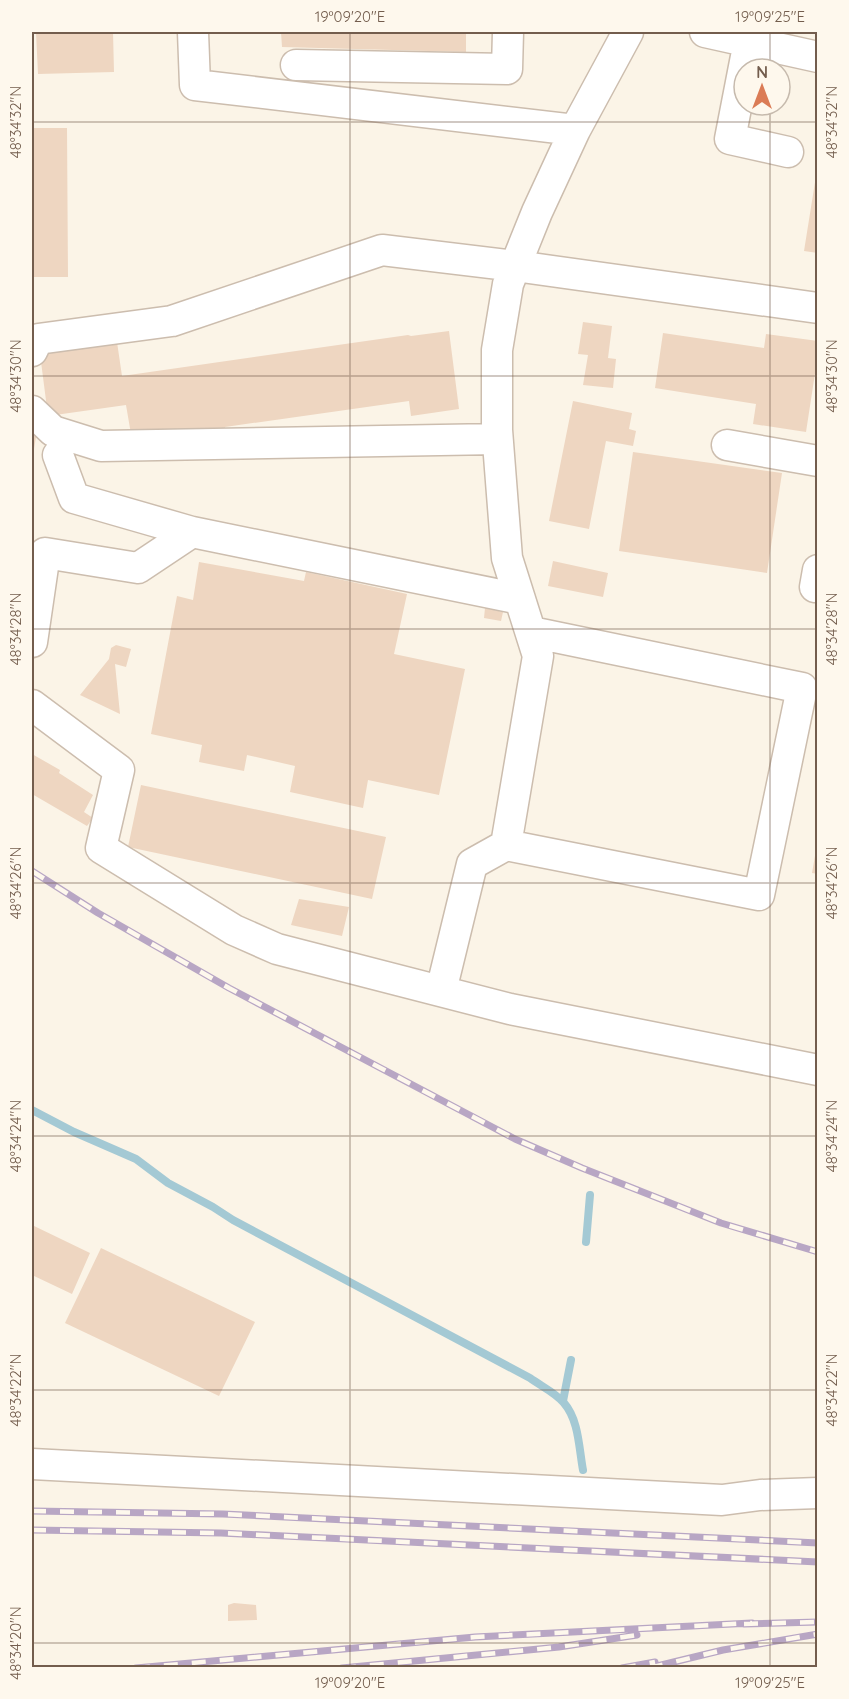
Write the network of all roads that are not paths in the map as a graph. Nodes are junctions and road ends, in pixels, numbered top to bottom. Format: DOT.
graph roads {
  1 [pos="194,32"];
  2 [pos="508,32"];
  3 [pos="628,32"];
  4 [pos="705,32"];
  5 [pos="749,41"];
  6 [pos="818,57"];
  7 [pos="296,65"];
  8 [pos="575,130"];
  9 [pos="788,152"];
  10 [pos="516,266"];
  11 [pos="818,308"];
  12 [pos="32,351"];
  13 [pos="32,411"];
  14 [pos="497,439"];
  15 [pos="727,445"];
  16 [pos="58,454"];
  17 [pos="818,461"];
  18 [pos="192,532"];
  19 [pos="520,599"];
  20 [pos="531,632"];
  21 [pos="32,642"];
  22 [pos="32,705"];
  23 [pos="805,732"];
  24 [pos="506,845"];
  25 [pos="441,991"];
  26 [pos="818,1070"];
  27 [pos="32,1464"];
  28 [pos="818,1492"];
  1 -- 8 [label="lane"];
  2 -- 7 [label="lane"];
  3 -- 8 [label="lane"];
  4 -- 5 [label="lane"];
  5 -- 6 [label="lane"];
  5 -- 9 [label="lane"];
  8 -- 10 [label="lane"];
  10 -- 11 [label="lane"];
  10 -- 12 [label="lane"];
  10 -- 14 [label="lane"];
  13 -- 14 [label="lane"];
  14 -- 19 [label="lane"];
  15 -- 17 [label="lane"];
  16 -- 18 [label="lane"];
  18 -- 19 [label="lane"];
  18 -- 21 [label="lane"];
  19 -- 20 [label="lane"];
  20 -- 23 [label="lane"];
  20 -- 24 [label="lane"];
  22 -- 25 [label="lane"];
  23 -- 24 [label="lane"];
  24 -- 25 [label="lane"];
  25 -- 26 [label="lane"];
  27 -- 28 [label="lane"];
}
